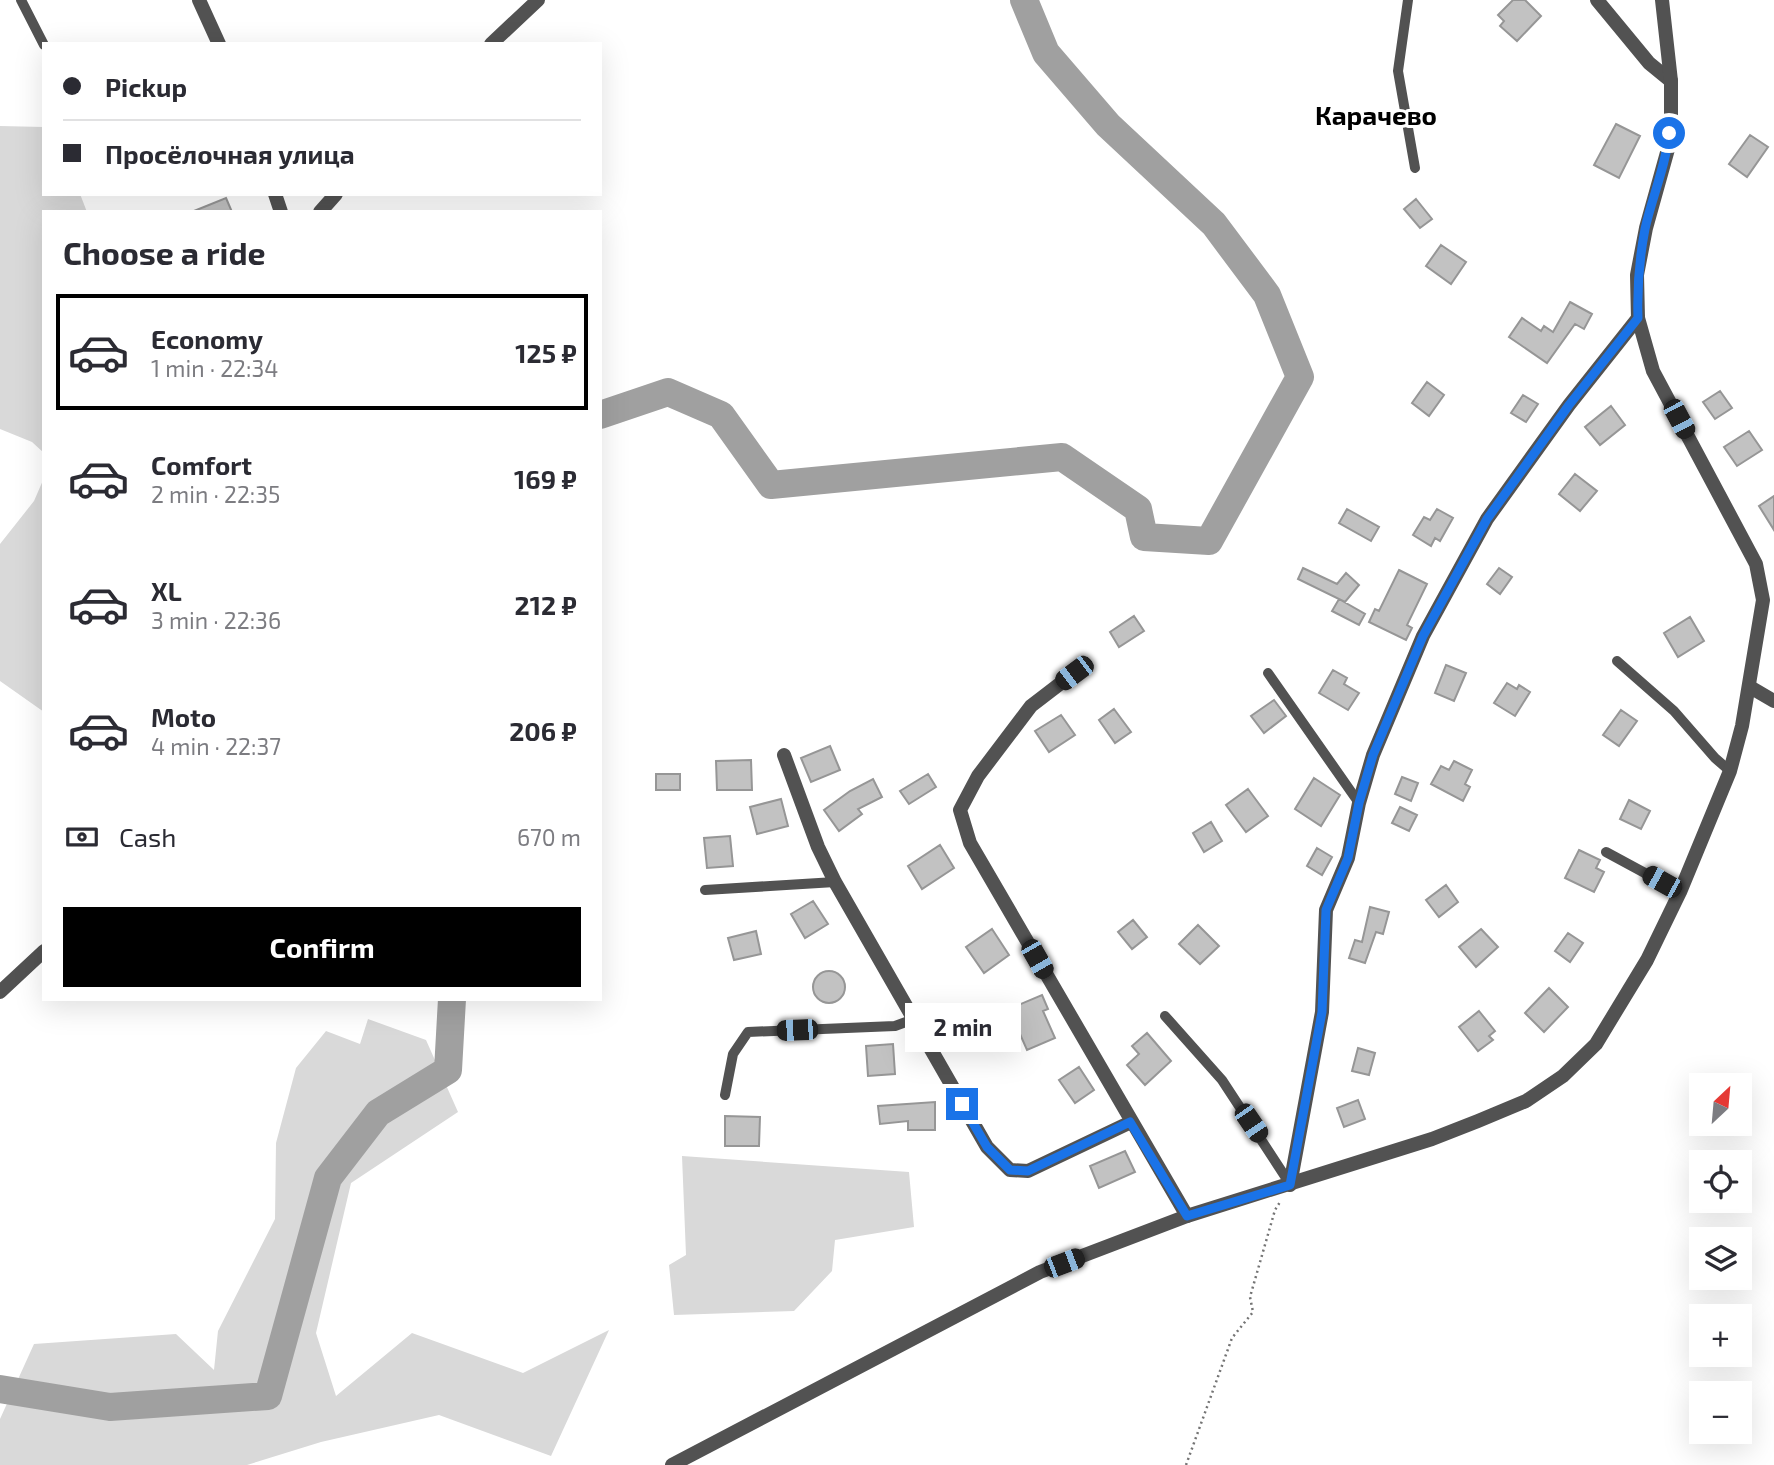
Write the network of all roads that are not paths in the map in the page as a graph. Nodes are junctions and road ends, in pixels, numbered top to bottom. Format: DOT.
graph roads {
  1 [pos="21,0"];
  2 [pos="199,0"];
  3 [pos="538,0"];
  4 [pos="1408,0"];
  5 [pos="1597,0"];
  6 [pos="1662,0"];
  7 [pos="42,42"];
  8 [pos="218,42"];
  9 [pos="493,42"];
  10 [pos="1671,81"];
  11 [pos="1415,168"];
  12 [pos="334,196"];
  13 [pos="322,210"];
  14 [pos="1638,318"];
  15 [pos="1617,661"];
  16 [pos="1074,673"];
  17 [pos="1268,673"];
  18 [pos="1750,687"];
  19 [pos="1774,701"];
  20 [pos="784,755"];
  21 [pos="1730,771"];
  22 [pos="1359,803"];
  23 [pos="1606,852"];
  24 [pos="835,881"];
  25 [pos="705,890"];
  26 [pos="1681,892"];
  27 [pos="42,953"];
  28 [pos="0,992"];
  29 [pos="1165,1016"];
  30 [pos="914,1019"];
  31 [pos="725,1095"];
  32 [pos="1130,1122"];
  33 [pos="1290,1185"];
  34 [pos="1187,1216"];
  35 [pos="672,1465"];
  1 -- 7 [label="lane"];
  2 -- 8 [label="street"];
  3 -- 9 [label="street"];
  4 -- 11 [label="lane"];
  5 -- 10 [label="street"];
  6 -- 10 [label="street"];
  10 -- 14 [label="street"];
  12 -- 13 [label="street"];
  14 -- 18 [label="street"];
  14 -- 22 [label="street"];
  15 -- 21 [label="lane"];
  16 -- 32 [label="street"];
  17 -- 22 [label="lane"];
  18 -- 19 [label="street"];
  18 -- 21 [label="street"];
  20 -- 24 [label="street"];
  21 -- 26 [label="street"];
  22 -- 33 [label="street"];
  23 -- 26 [label="lane"];
  24 -- 25 [label="lane"];
  24 -- 30 [label="street"];
  26 -- 33 [label="street"];
  27 -- 28 [label="street"];
  29 -- 33 [label="lane"];
  30 -- 31 [label="lane"];
  30 -- 32 [label="street"];
  32 -- 34 [label="street"];
  33 -- 34 [label="street"];
  34 -- 35 [label="street"];
}
